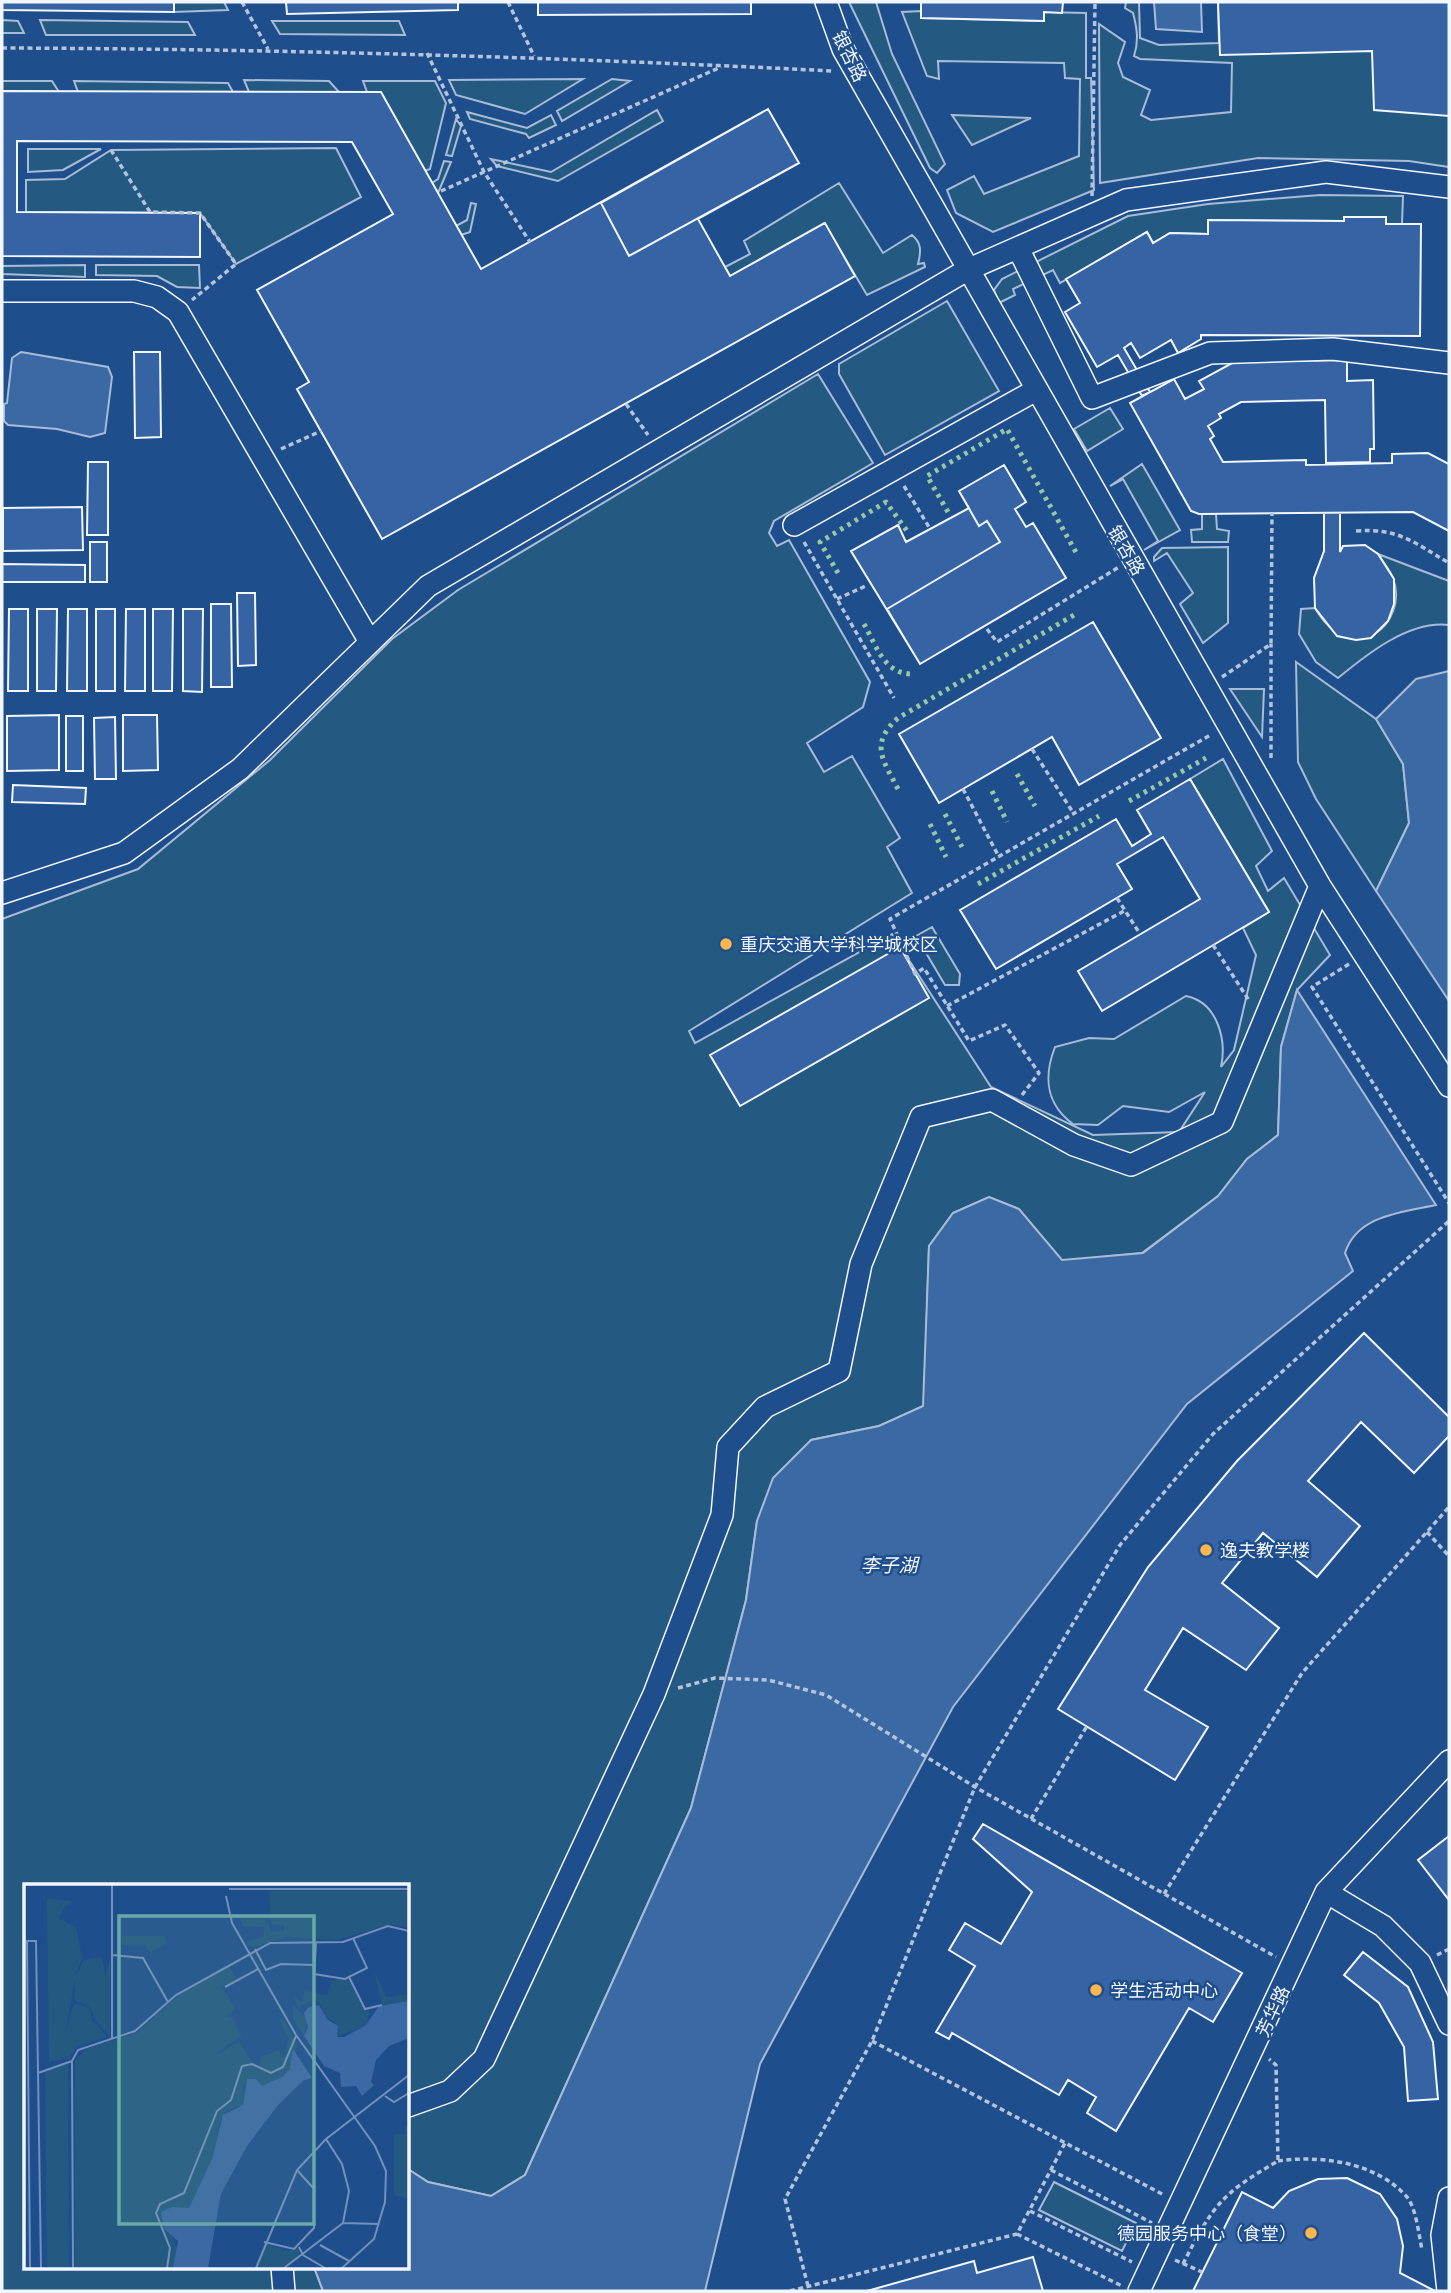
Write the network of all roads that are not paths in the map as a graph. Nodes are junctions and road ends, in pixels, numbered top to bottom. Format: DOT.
graph roads {
  1 [pos="826,2"];
  2 [pos="1449,187"];
  3 [pos="1018,248"];
  4 [pos="967,270"];
  5 [pos="2,291"];
  6 [pos="1449,363"];
  7 [pos="1036,390"];
  8 [pos="794,525"];
  9 [pos="370,642"];
  10 [pos="1320,886"];
  11 [pos="2,893"];
  12 [pos="1449,1086"];
  13 [pos="1449,1761"];
  14 [pos="1326,1892"];
  15 [pos="1449,2024"];
  16 [pos="410,2105"];
  17 [pos="1449,2198"];
  18 [pos="282,2268"];
  19 [pos="284,2291"];
  20 [pos="1139,2291"];
  21 [pos="1448,2291"];
  1 -- 4 [label="street, 银杏路"];
  2 -- 3 [label="street"];
  3 -- 4 [label="street"];
  3 -- 6 [label="street"];
  4 -- 7 [label="street, 银杏路"];
  4 -- 9 [label="street"];
  5 -- 9 [label="street"];
  7 -- 8 [label="street"];
  7 -- 10 [label="street, 银杏路"];
  9 -- 11 [label="street"];
  10 -- 12 [label="street, 银杏路"];
  10 -- 16 [label="street"];
  13 -- 14 [label="street, 芳华路"];
  14 -- 15 [label="street"];
  14 -- 20 [label="street, 芳华路"];
  17 -- 21 [label="street"];
  18 -- 19 [label="street"];
}
